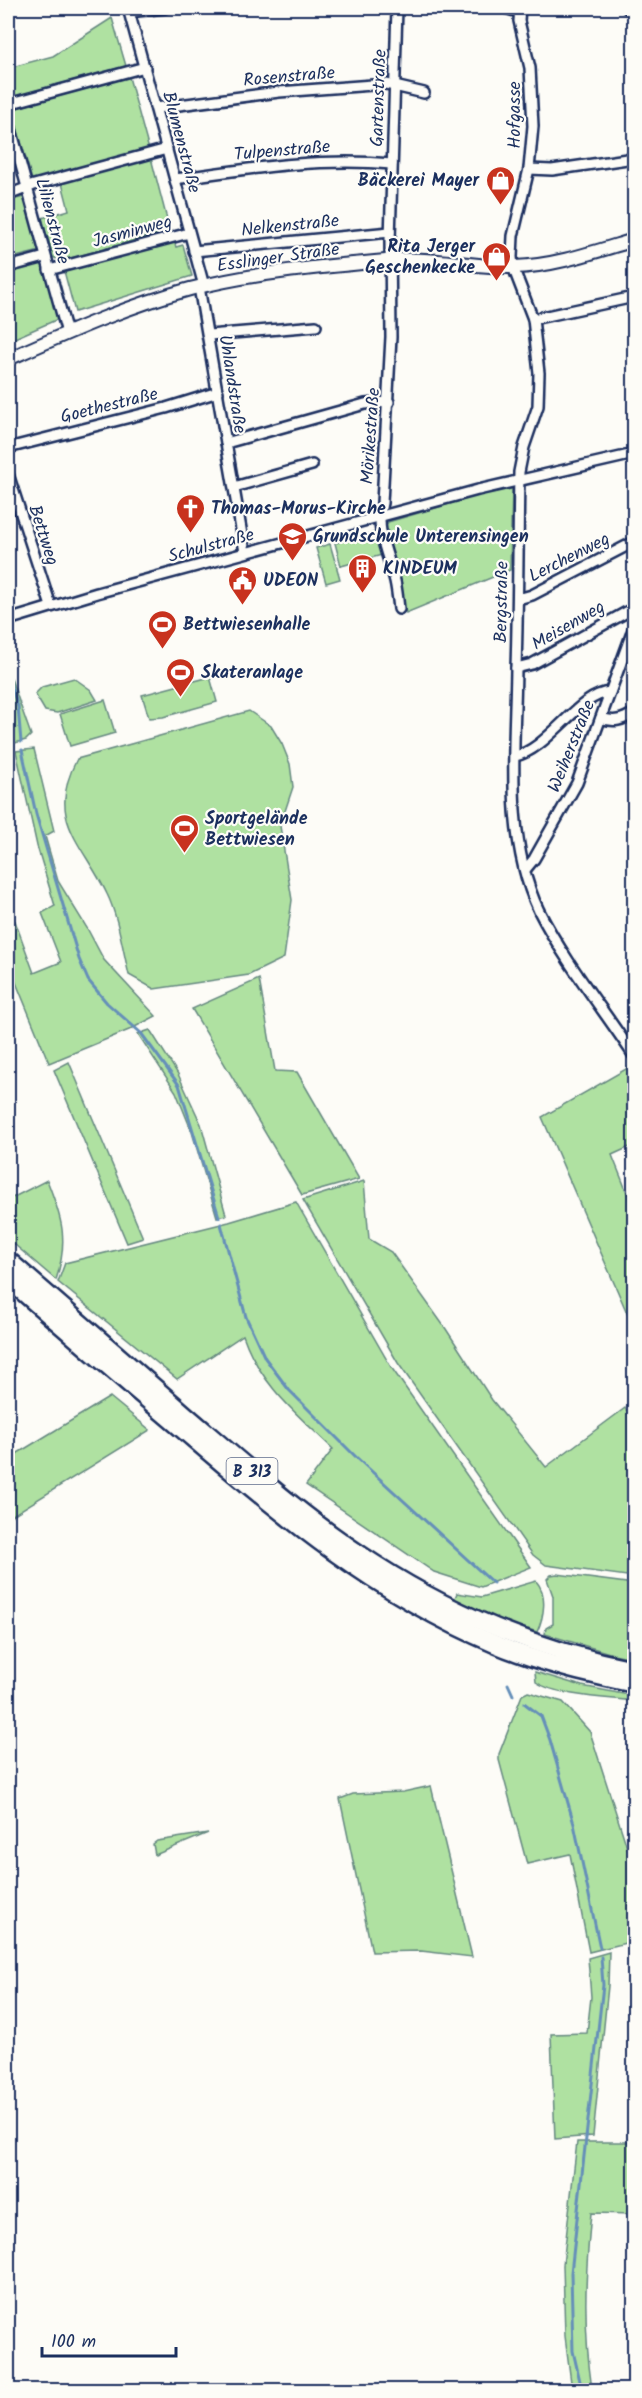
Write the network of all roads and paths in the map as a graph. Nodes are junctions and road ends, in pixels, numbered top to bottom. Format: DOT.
graph roads {
  1 [pos="165,8"];
  2 [pos="397,8"];
  3 [pos="505,8"];
  4 [pos="627,8"];
  5 [pos="129,10"];
  6 [pos="519,10"];
  7 [pos="634,12"];
  8 [pos="145,68"];
  9 [pos="394,85"];
  10 [pos="424,93"];
  11 [pos="8,104"];
  12 [pos="156,108"];
  13 [pos="8,124"];
  14 [pos="167,150"];
  15 [pos="634,158"];
  16 [pos="392,164"];
  17 [pos="529,170"];
  18 [pos="175,179"];
  19 [pos="27,189"];
  20 [pos="8,195"];
  21 [pos="390,232"];
  22 [pos="189,233"];
  23 [pos="634,240"];
  24 [pos="194,251"];
  25 [pos="45,257"];
  26 [pos="391,261"];
  27 [pos="8,267"];
  28 [pos="513,267"];
  29 [pos="49,270"];
  30 [pos="202,287"];
  31 [pos="634,297"];
  32 [pos="532,319"];
  33 [pos="316,326"];
  34 [pos="67,333"];
  35 [pos="209,336"];
  36 [pos="8,358"];
  37 [pos="218,392"];
  38 [pos="389,402"];
  39 [pos="226,443"];
  40 [pos="8,448"];
  41 [pos="634,454"];
  42 [pos="312,465"];
  43 [pos="8,474"];
  44 [pos="519,480"];
  45 [pos="234,487"];
  46 [pos="378,517"];
  47 [pos="634,542"];
  48 [pos="245,552"];
  49 [pos="518,599"];
  50 [pos="51,606"];
  51 [pos="634,608"];
  52 [pos="399,609"];
  53 [pos="8,620"];
  54 [pos="634,627"];
  55 [pos="516,668"];
  56 [pos="610,692"];
  57 [pos="634,713"];
  58 [pos="601,718"];
  59 [pos="515,756"];
  60 [pos="525,870"];
  61 [pos="634,1056"];
  62 [pos="8,1260"];
  63 [pos="8,1279"];
  64 [pos="522,1646"];
  65 [pos="550,1656"];
  66 [pos="634,1669"];
  67 [pos="634,1684"];
  1 -- 5 [label="street"];
  2 -- 9 [label="street, Gartenstraße"];
  3 -- 6 [label="street, Hofgasse"];
  4 -- 7 [label="street"];
  5 -- 8 [label="street, Blumenstraße"];
  6 -- 17 [label="street, Hofgasse"];
  8 -- 11 [label="street"];
  8 -- 12 [label="street, Blumenstraße"];
  9 -- 10 [label="street, Rosenstraße"];
  9 -- 12 [label="street, Rosenstraße"];
  9 -- 16 [label="street, Gartenstraße"];
  12 -- 14 [label="street, Blumenstraße"];
  13 -- 19 [label="street, Lilienstraße"];
  14 -- 18 [label="street, Blumenstraße"];
  14 -- 19 [label="street"];
  15 -- 17 [label="street"];
  16 -- 18 [label="street, Tulpenstraße"];
  16 -- 21 [label="street, Gartenstraße"];
  17 -- 28 [label="street, Hofgasse"];
  18 -- 22 [label="street, Blumenstraße"];
  19 -- 20 [label="street"];
  19 -- 25 [label="street, Lilienstraße"];
  21 -- 24 [label="street, Nelkenstraße"];
  21 -- 26 [label="street, Gartenstraße"];
  22 -- 24 [label="street, Blumenstraße"];
  22 -- 29 [label="street, Jasminweg"];
  23 -- 28 [label="street, Esslinger Straße"];
  24 -- 30 [label="street, Blumenstraße"];
  25 -- 27 [label="street"];
  25 -- 29 [label="street, Lilienstraße"];
  26 -- 28 [label="street, Esslinger Straße"];
  26 -- 30 [label="street, Esslinger Straße"];
  26 -- 38 [label="street, Mörikestraße"];
  28 -- 32 [label="street, Bergstraße"];
  29 -- 34 [label="street, Lilienstraße"];
  30 -- 34 [label="street, Esslinger Straße"];
  30 -- 35 [label="street, Uhlandstraße"];
  31 -- 32 [label="street"];
  32 -- 44 [label="street, Bergstraße"];
  33 -- 35 [label="street"];
  34 -- 36 [label="street, Esslinger Straße"];
  35 -- 37 [label="street, Uhlandstraße"];
  37 -- 39 [label="street, Uhlandstraße"];
  37 -- 40 [label="street, Goethestraße"];
  38 -- 39 [label="street"];
  38 -- 46 [label="street, Mörikestraße"];
  39 -- 45 [label="street, Uhlandstraße"];
  41 -- 44 [label="street, Schulstraße"];
  42 -- 45 [label="street"];
  43 -- 50 [label="street, Bettweg"];
  44 -- 46 [label="street, Schulstraße"];
  44 -- 49 [label="street, Bergstraße"];
  45 -- 48 [label="street, Uhlandstraße"];
  46 -- 48 [label="street, Schulstraße"];
  46 -- 52 [label="street, Mörikestraße"];
  47 -- 49 [label="street, Lerchenweg"];
  48 -- 50 [label="street, Schulstraße"];
  49 -- 55 [label="street, Bergstraße"];
  50 -- 53 [label="street, Schulstraße"];
  51 -- 55 [label="street, Meisenweg"];
  54 -- 56 [label="street, Weiherstraße"];
  55 -- 59 [label="street, Bergstraße"];
  56 -- 58 [label="street, Weiherstraße"];
  56 -- 59 [label="street"];
  57 -- 58 [label="street"];
  58 -- 60 [label="street, Weiherstraße"];
  59 -- 60 [label="street, Bergstraße"];
  60 -- 61 [label="street, Bergstraße"];
  62 -- 64 [label="highway, B 313"];
  63 -- 64 [label="highway, B 313"];
  64 -- 65 [label="highway, B 313"];
  65 -- 66 [label="highway, B 313"];
  65 -- 67 [label="highway, B 313"];
}
